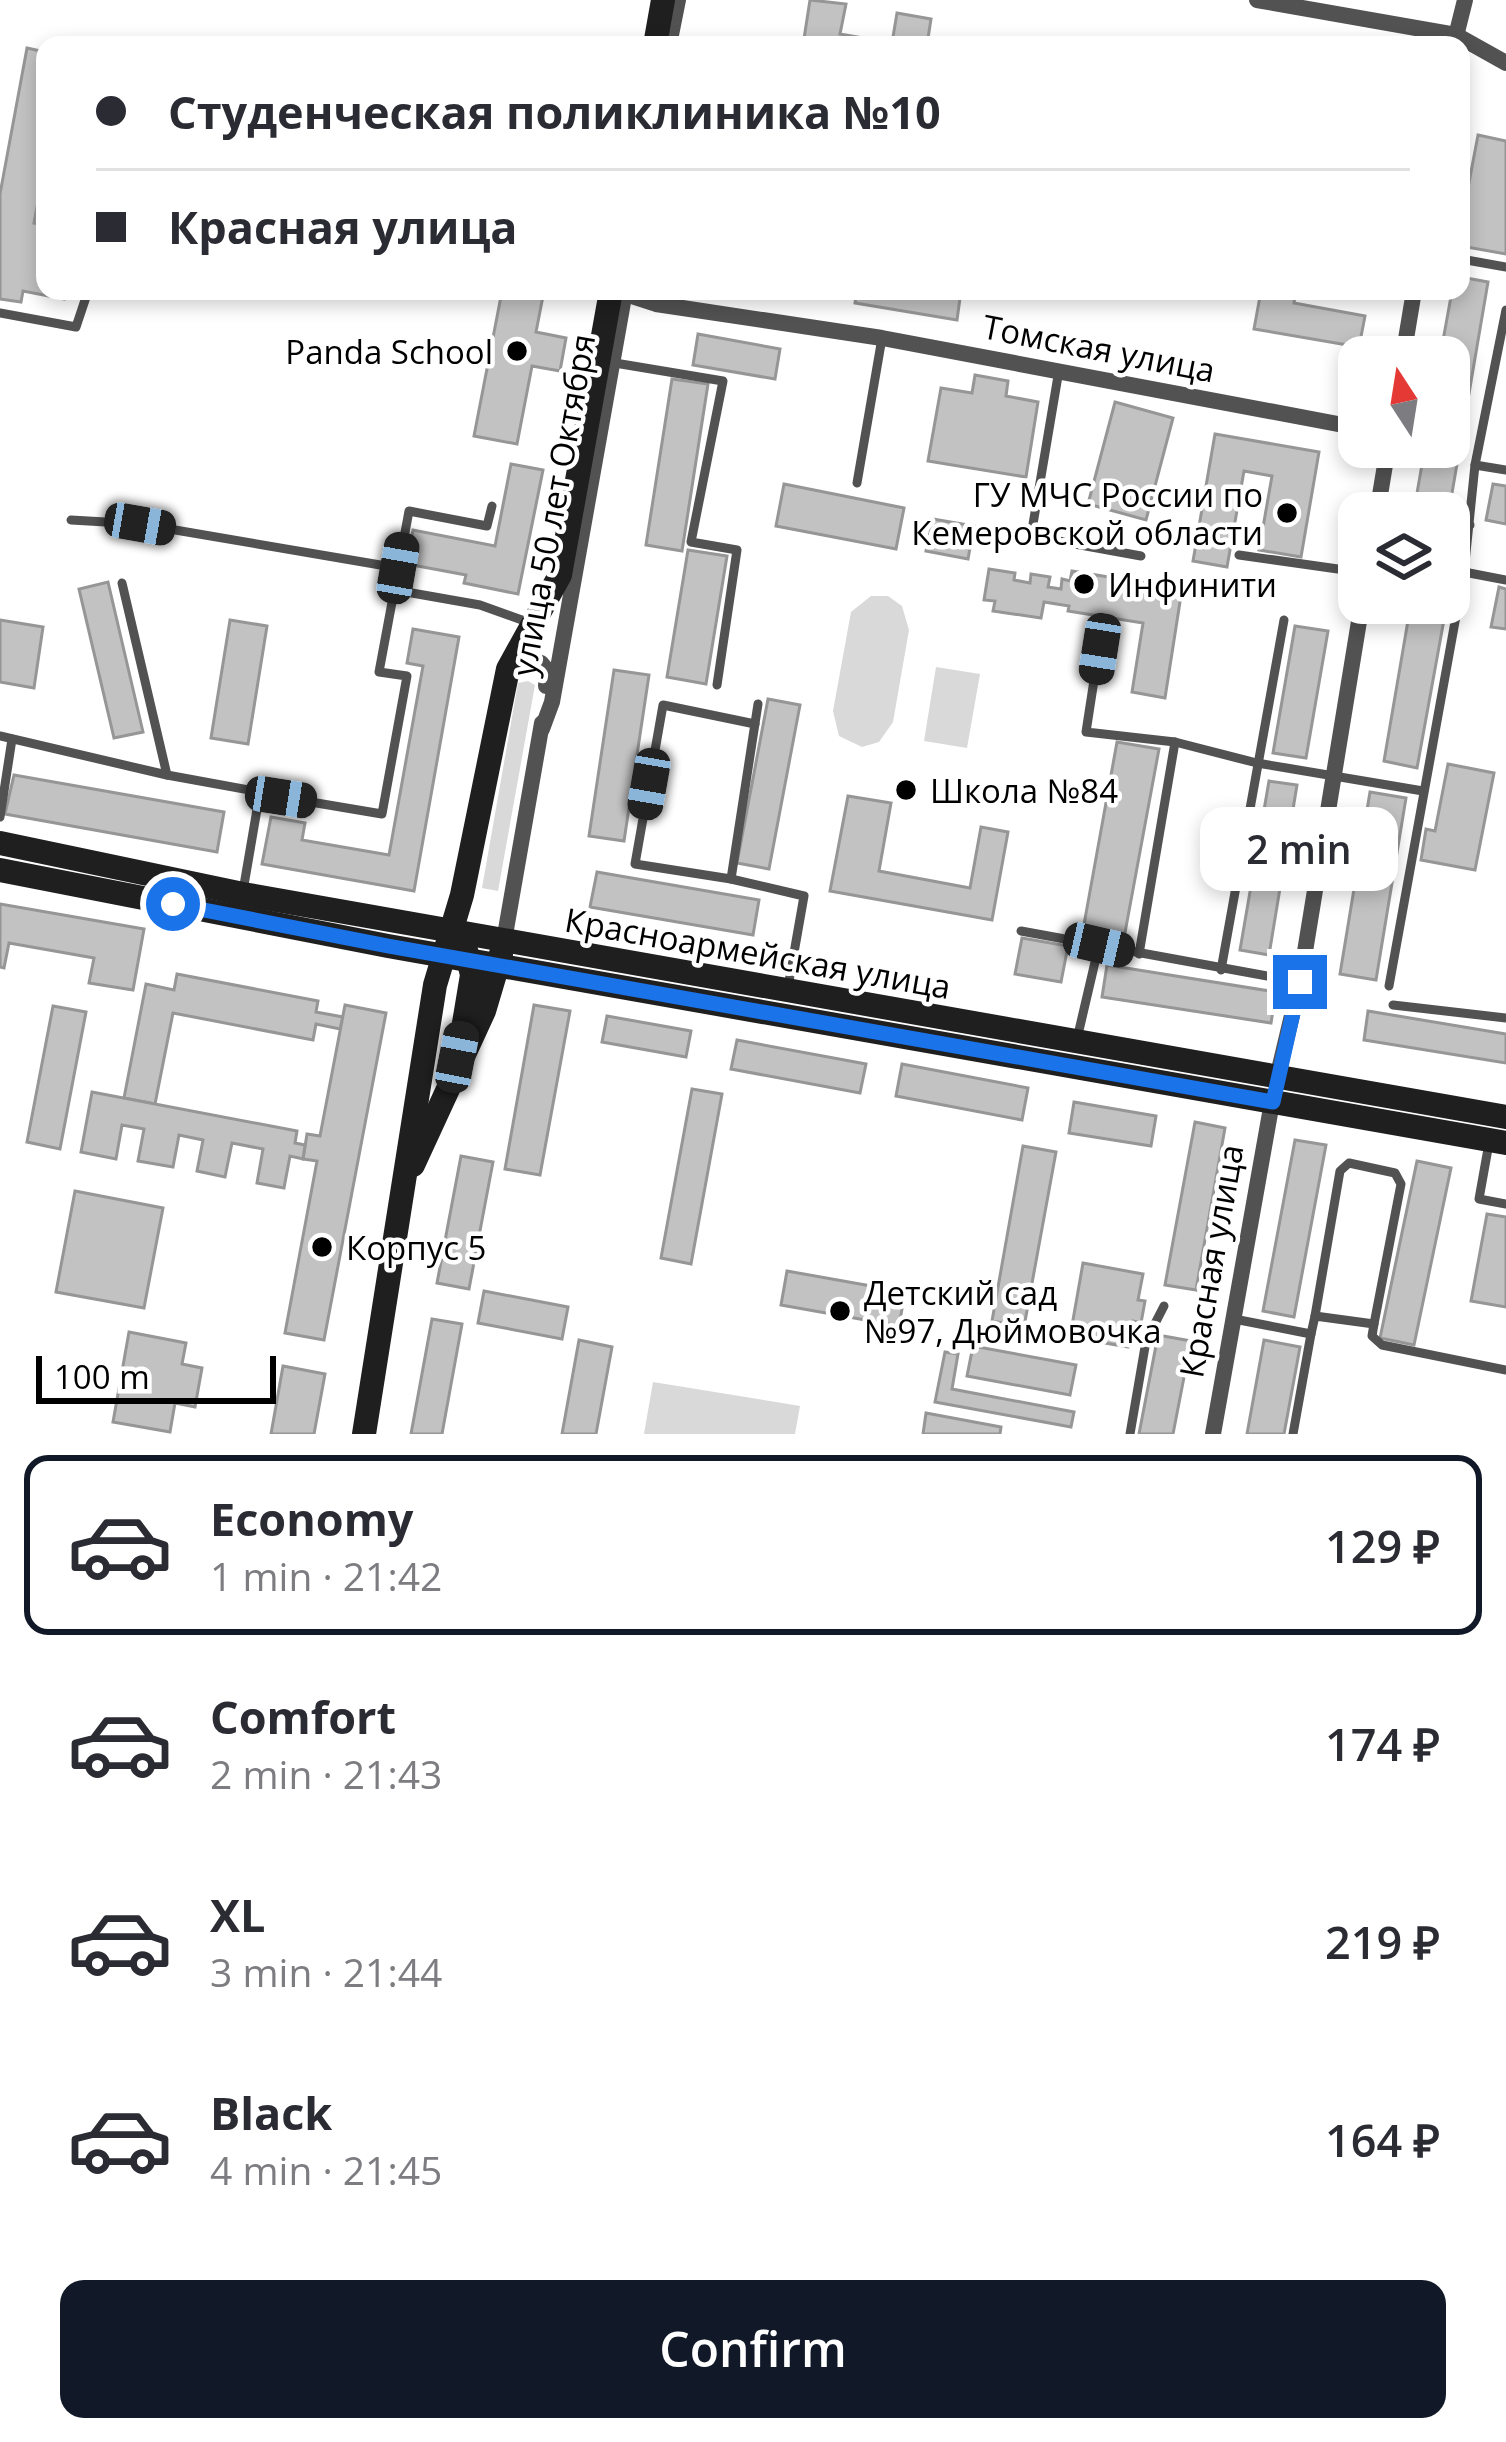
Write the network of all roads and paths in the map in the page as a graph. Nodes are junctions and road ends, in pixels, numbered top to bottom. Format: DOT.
graph roads {
  1 [pos="663,0"];
  2 [pos="677,0"];
  3 [pos="1257,0"];
  4 [pos="1465,0"];
  5 [pos="657,36"];
  6 [pos="671,36"];
  7 [pos="1435,36"];
  8 [pos="1456,36"];
  9 [pos="1470,47"];
  10 [pos="1506,63"];
  11 [pos="1470,260"];
  12 [pos="1506,266"];
  13 [pos="85,300"];
  14 [pos="618,300"];
  15 [pos="644,300"];
  16 [pos="1412,300"];
  17 [pos="1506,310"];
  18 [pos="0,313"];
  19 [pos="1406,336"];
  20 [pos="882,338"];
  21 [pos="606,362"];
  22 [pos="1059,370"];
  23 [pos="1338,424"];
  24 [pos="1475,465"];
  25 [pos="1506,470"];
  26 [pos="857,483"];
  27 [pos="491,506"];
  28 [pos="71,520"];
  29 [pos="1470,525"];
  30 [pos="1239,555"];
  31 [pos="1141,556"];
  32 [pos="398,568"];
  33 [pos="1338,569"];
  34 [pos="1470,573"];
  35 [pos="1506,580"];
  36 [pos="122,584"];
  37 [pos="394,590"];
  38 [pos="1284,620"];
  39 [pos="533,624"];
  40 [pos="1359,624"];
  41 [pos="1454,624"];
  42 [pos="1100,649"];
  43 [pos="508,669"];
  44 [pos="717,685"];
  45 [pos="758,704"];
  46 [pos="755,724"];
  47 [pos="542,729"];
  48 [pos="6,737"];
  49 [pos="1175,742"];
  50 [pos="1257,763"];
  51 [pos="167,775"];
  52 [pos="1334,775"];
  53 [pos="1423,791"];
  54 [pos="281,797"];
  55 [pos="0,817"];
  56 [pos="0,842"];
  57 [pos="0,870"];
  58 [pos="730,879"];
  59 [pos="243,893"];
  60 [pos="1021,931"];
  61 [pos="447,944"];
  62 [pos="1099,945"];
  63 [pos="501,953"];
  64 [pos="1139,954"];
  65 [pos="471,961"];
  66 [pos="1221,970"];
  67 [pos="1300,982"];
  68 [pos="1389,986"];
  69 [pos="787,992"];
  70 [pos="1393,1005"];
  71 [pos="1506,1018"];
  72 [pos="1076,1043"];
  73 [pos="451,1082"];
  74 [pos="1275,1090"];
  75 [pos="1506,1117"];
  76 [pos="1498,1142"];
  77 [pos="407,1178"];
  78 [pos="1506,1204"];
  79 [pos="1163,1306"];
  80 [pos="1315,1316"];
  81 [pos="1234,1318"];
  82 [pos="1374,1324"];
  83 [pos="1311,1334"];
  84 [pos="1506,1370"];
  85 [pos="364,1434"];
  86 [pos="1130,1434"];
  87 [pos="1213,1434"];
  88 [pos="1293,1434"];
  1 -- 5 [label="main road"];
  2 -- 6 [label="street"];
  3 -- 7 [label="street"];
  4 -- 8 [label="street"];
  9 -- 10 [label="street"];
  11 -- 12 [label="lane"];
  13 -- 18 [label="lane"];
  14 -- 21 [label="main road, улица 50 лет Октября"];
  15 -- 20 [label="street, Томская улица"];
  16 -- 19 [label="street"];
  17 -- 24 [label="lane"];
  20 -- 22 [label="street, Томская улица"];
  20 -- 26 [label="lane"];
  21 -- 39 [label="main road, улица 50 лет Октября"];
  21 -- 44 [label="lane"];
  21 -- 47 [label="street, улица 50 лет Октября"];
  22 -- 23 [label="street, Томская улица"];
  22 -- 31 [label="lane"];
  24 -- 25 [label="lane"];
  24 -- 29 [label="lane"];
  27 -- 32 [label="lane"];
  28 -- 32 [label="lane"];
  30 -- 33 [label="lane"];
  32 -- 37 [label="lane"];
  34 -- 35 [label="lane"];
  36 -- 51 [label="lane"];
  37 -- 39 [label="lane"];
  37 -- 54 [label="lane"];
  38 -- 50 [label="lane"];
  39 -- 43 [label="main road, улица 50 лет Октября"];
  40 -- 52 [label="street, Красная улица"];
  41 -- 53 [label="lane"];
  42 -- 49 [label="lane"];
  43 -- 47 [label="street, улица 50 лет Октября"];
  43 -- 61 [label="main road, улица 50 лет Октября"];
  45 -- 46 [label="lane"];
  46 -- 58 [label="lane"];
  46 -- 58 [label="lane"];
  47 -- 63 [label="street, улица 50 лет Октября"];
  48 -- 51 [label="lane"];
  48 -- 55 [label="lane"];
  49 -- 50 [label="lane"];
  49 -- 64 [label="lane"];
  50 -- 52 [label="lane"];
  50 -- 66 [label="lane"];
  51 -- 59 [label="lane"];
  52 -- 53 [label="lane"];
  52 -- 67 [label="street, Красная улица"];
  53 -- 68 [label="lane"];
  56 -- 59 [label="main road, Красноармейская улица"];
  57 -- 61 [label="main road, Красноармейская улица"];
  58 -- 69 [label="lane"];
  59 -- 61 [label="main road, Красноармейская улица"];
  60 -- 62 [label="lane"];
  61 -- 63 [label="main road, Красноармейская улица"];
  61 -- 65 [label="main road"];
  61 -- 77 [label="main road, улица 50 лет Октября"];
  62 -- 64 [label="lane"];
  62 -- 72 [label="lane"];
  63 -- 65 [label="main road, Красноармейская улица"];
  63 -- 69 [label="main road, Красноармейская улица"];
  63 -- 73 [label="main road, улица 50 лет Октября"];
  63 -- 74 [label="main road, Красноармейская улица"];
  64 -- 66 [label="lane"];
  65 -- 73 [label="main road"];
  66 -- 67 [label="lane"];
  67 -- 74 [label="street, Красная улица"];
  69 -- 72 [label="main road, Красноармейская улица"];
  70 -- 71 [label="lane"];
  72 -- 74 [label="main road, Красноармейская улица"];
  73 -- 77 [label="main road, улица 50 лет Октября"];
  74 -- 75 [label="main road, Красноармейская улица"];
  74 -- 76 [label="main road, Красноармейская улица"];
  74 -- 81 [label="street, Красная улица"];
  76 -- 78 [label="lane"];
  77 -- 85 [label="main road, улица 50 лет Октября"];
  79 -- 86 [label="lane"];
  80 -- 82 [label="lane"];
  80 -- 82 [label="lane"];
  80 -- 83 [label="lane"];
  81 -- 83 [label="lane"];
  81 -- 87 [label="street, Красная улица"];
  82 -- 84 [label="lane"];
  83 -- 88 [label="lane"];
}
